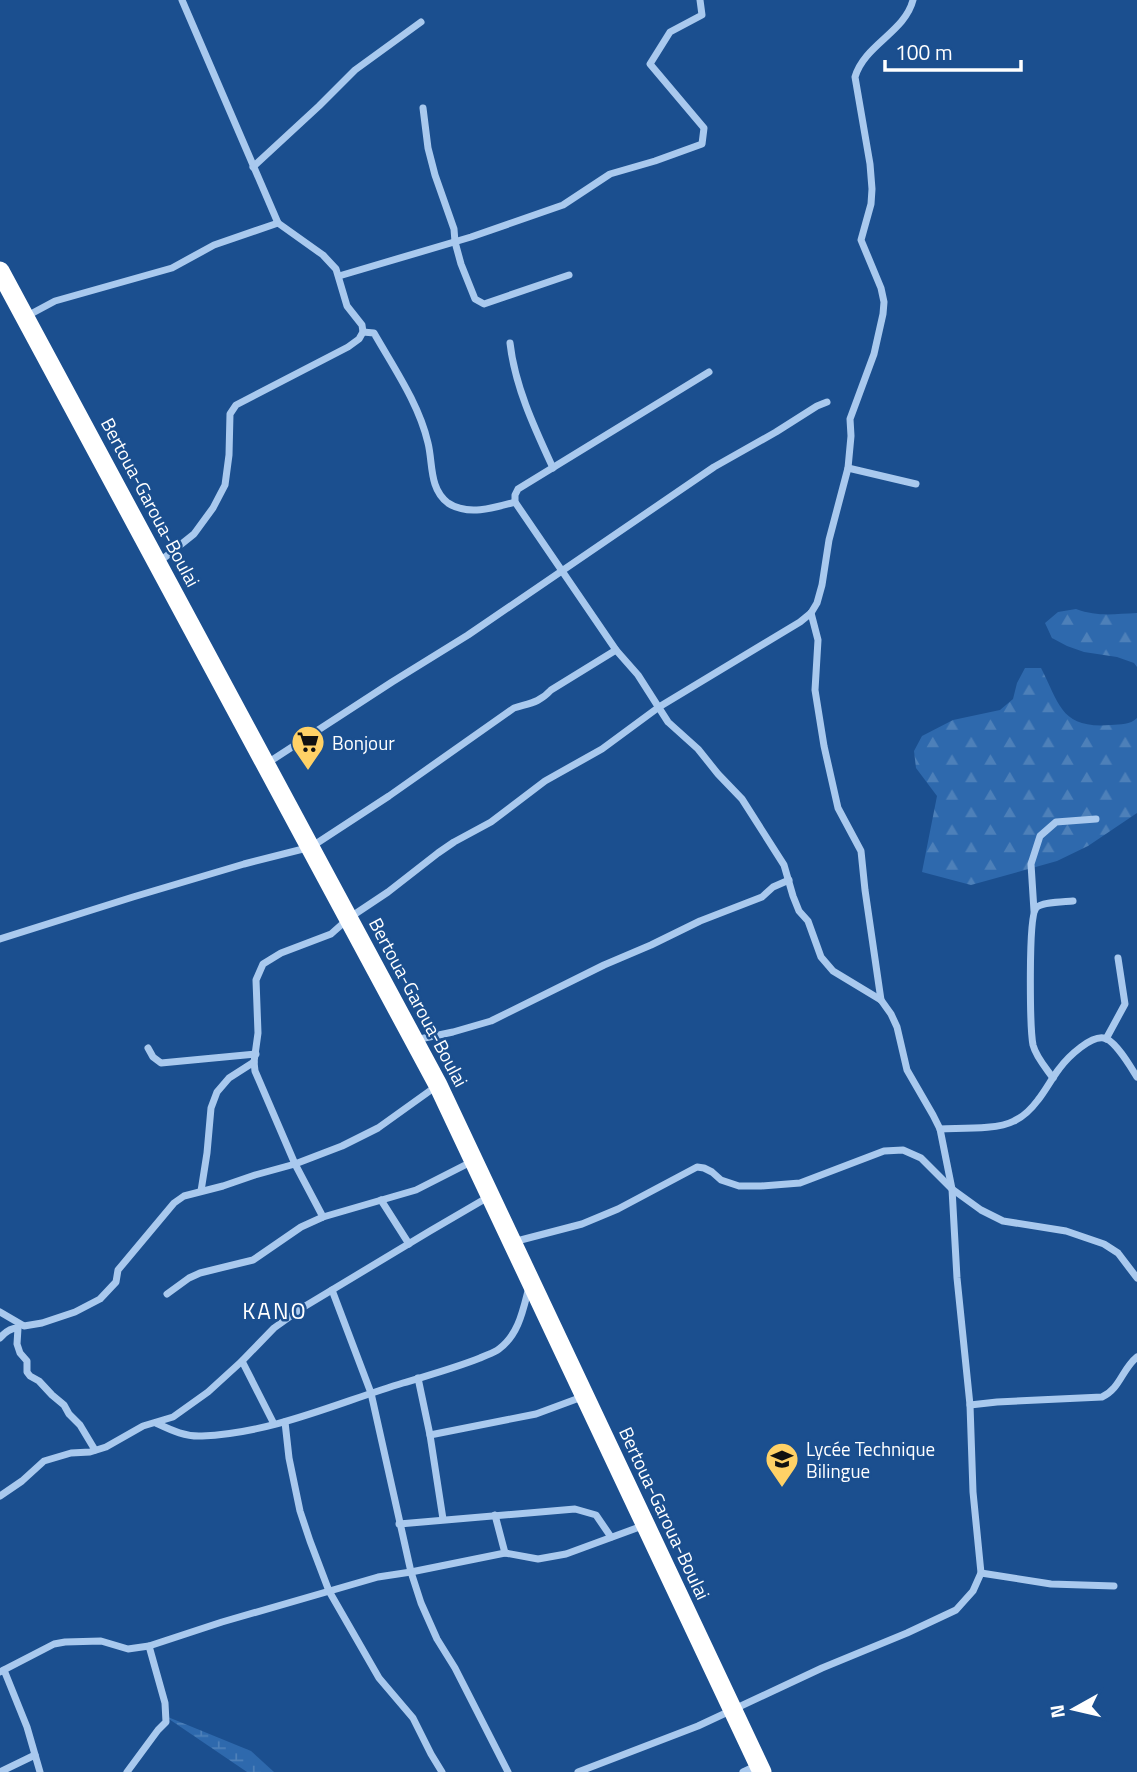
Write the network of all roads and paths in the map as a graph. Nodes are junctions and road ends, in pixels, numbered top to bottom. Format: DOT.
graph roads {
  1 [pos="182,0"];
  2 [pos="700,0"];
  3 [pos="913,0"];
  4 [pos="421,22"];
  5 [pos="423,108"];
  6 [pos="253,167"];
  7 [pos="278,223"];
  8 [pos="454,242"];
  9 [pos="0,271"];
  10 [pos="569,275"];
  11 [pos="339,276"];
  12 [pos="25,316"];
  13 [pos="363,332"];
  14 [pos="510,344"];
  15 [pos="709,372"];
  16 [pos="827,402"];
  17 [pos="553,468"];
  18 [pos="848,468"];
  19 [pos="916,484"];
  20 [pos="515,502"];
  21 [pos="158,563"];
  22 [pos="562,570"];
  23 [pos="811,613"];
  24 [pos="617,650"];
  25 [pos="659,708"];
  26 [pos="266,764"];
  27 [pos="1096,819"];
  28 [pos="311,847"];
  29 [pos="789,880"];
  30 [pos="1073,901"];
  31 [pos="1034,911"];
  32 [pos="349,918"];
  33 [pos="0,939"];
  34 [pos="1118,958"];
  35 [pos="881,1000"];
  36 [pos="1106,1039"];
  37 [pos="415,1040"];
  38 [pos="148,1048"];
  39 [pos="255,1058"];
  40 [pos="1137,1077"];
  41 [pos="1053,1078"];
  42 [pos="439,1085"];
  43 [pos="940,1129"];
  44 [pos="474,1161"];
  45 [pos="295,1164"];
  46 [pos="952,1189"];
  47 [pos="201,1191"];
  48 [pos="491,1196"];
  49 [pos="381,1200"];
  50 [pos="323,1217"];
  51 [pos="513,1242"];
  52 [pos="409,1244"];
  53 [pos="1137,1278"];
  54 [pos="531,1280"];
  55 [pos="332,1290"];
  56 [pos="167,1294"];
  57 [pos="0,1312"];
  58 [pos="0,1338"];
  59 [pos="1137,1357"];
  60 [pos="242,1361"];
  61 [pos="418,1378"];
  62 [pos="371,1393"];
  63 [pos="585,1396"];
  64 [pos="970,1405"];
  65 [pos="156,1422"];
  66 [pos="285,1422"];
  67 [pos="274,1424"];
  68 [pos="430,1435"];
  69 [pos="95,1450"];
  70 [pos="0,1496"];
  71 [pos="495,1515"];
  72 [pos="443,1519"];
  73 [pos="399,1524"];
  74 [pos="646,1525"];
  75 [pos="611,1537"];
  76 [pos="505,1553"];
  77 [pos="411,1573"];
  78 [pos="981,1573"];
  79 [pos="1114,1586"];
  80 [pos="329,1591"];
  81 [pos="149,1646"];
  82 [pos="2,1671"];
  83 [pos="732,1709"];
  84 [pos="35,1755"];
  85 [pos="754,1770"];
  86 [pos="0,1772"];
  87 [pos="40,1772"];
  88 [pos="127,1772"];
  89 [pos="442,1772"];
  90 [pos="508,1772"];
  91 [pos="578,1772"];
  1 -- 6 [label="street"];
  2 -- 8 [label="street"];
  3 -- 18 [label="street"];
  4 -- 6 [label="street"];
  5 -- 8 [label="street"];
  6 -- 7 [label="street"];
  7 -- 11 [label="street"];
  7 -- 12 [label="street"];
  8 -- 10 [label="street"];
  8 -- 11 [label="street"];
  9 -- 12 [label="highway, Bertoua-Garoua-Boulai"];
  11 -- 13 [label="street"];
  12 -- 21 [label="highway, Bertoua-Garoua-Boulai"];
  13 -- 20 [label="street"];
  13 -- 21 [label="street"];
  14 -- 17 [label="street"];
  15 -- 17 [label="street"];
  16 -- 22 [label="street"];
  17 -- 20 [label="street"];
  18 -- 19 [label="street"];
  18 -- 23 [label="street"];
  20 -- 22 [label="street"];
  21 -- 26 [label="highway, Bertoua-Garoua-Boulai"];
  22 -- 24 [label="street"];
  22 -- 26 [label="street"];
  23 -- 25 [label="street"];
  23 -- 35 [label="street"];
  24 -- 25 [label="street"];
  24 -- 28 [label="street"];
  25 -- 29 [label="street"];
  25 -- 32 [label="street"];
  26 -- 28 [label="highway, Bertoua-Garoua-Boulai"];
  27 -- 31 [label="street"];
  28 -- 32 [label="highway, Bertoua-Garoua-Boulai"];
  28 -- 33 [label="street"];
  29 -- 35 [label="street"];
  29 -- 37 [label="street"];
  30 -- 31 [label="street"];
  31 -- 41 [label="street"];
  32 -- 37 [label="highway, Bertoua-Garoua-Boulai"];
  32 -- 39 [label="street"];
  34 -- 36 [label="street"];
  35 -- 43 [label="street"];
  36 -- 40 [label="street"];
  36 -- 41 [label="street"];
  37 -- 42 [label="highway, Bertoua-Garoua-Boulai"];
  38 -- 39 [label="street"];
  39 -- 45 [label="street"];
  39 -- 47 [label="street"];
  41 -- 43 [label="street"];
  42 -- 44 [label="highway, Bertoua-Garoua-Boulai"];
  42 -- 45 [label="street"];
  43 -- 46 [label="street"];
  44 -- 48 [label="highway, Bertoua-Garoua-Boulai"];
  44 -- 49 [label="street"];
  45 -- 47 [label="street"];
  45 -- 50 [label="street"];
  46 -- 51 [label="street"];
  46 -- 53 [label="street"];
  46 -- 64 [label="street"];
  47 -- 57 [label="street"];
  48 -- 51 [label="highway, Bertoua-Garoua-Boulai"];
  48 -- 52 [label="street"];
  49 -- 50 [label="street"];
  49 -- 52 [label="street"];
  50 -- 56 [label="street"];
  51 -- 54 [label="highway, Bertoua-Garoua-Boulai"];
  52 -- 55 [label="street"];
  54 -- 61 [label="street"];
  54 -- 63 [label="highway, Bertoua-Garoua-Boulai"];
  55 -- 60 [label="street"];
  55 -- 62 [label="street"];
  58 -- 69 [label="street"];
  59 -- 64 [label="street"];
  60 -- 65 [label="street"];
  60 -- 67 [label="street"];
  61 -- 62 [label="street"];
  61 -- 68 [label="street"];
  62 -- 66 [label="street"];
  62 -- 73 [label="street"];
  63 -- 68 [label="street"];
  63 -- 74 [label="highway, Bertoua-Garoua-Boulai"];
  64 -- 78 [label="street"];
  65 -- 67 [label="street"];
  65 -- 69 [label="street"];
  66 -- 67 [label="street"];
  66 -- 80 [label="street"];
  68 -- 72 [label="street"];
  69 -- 70 [label="street"];
  71 -- 72 [label="street"];
  71 -- 75 [label="street"];
  71 -- 76 [label="street"];
  72 -- 73 [label="street"];
  73 -- 77 [label="street"];
  74 -- 75 [label="street"];
  74 -- 83 [label="highway, Bertoua-Garoua-Boulai"];
  75 -- 76 [label="street"];
  76 -- 77 [label="street"];
  77 -- 80 [label="street"];
  77 -- 90 [label="street"];
  78 -- 79 [label="street"];
  78 -- 83 [label="street"];
  80 -- 81 [label="street"];
  80 -- 89 [label="street"];
  81 -- 82 [label="street"];
  81 -- 88 [label="street"];
  82 -- 84 [label="street"];
  83 -- 85 [label="highway, Bertoua-Garoua-Boulai"];
  83 -- 91 [label="street"];
  84 -- 86 [label="street"];
  84 -- 87 [label="street"];
}
